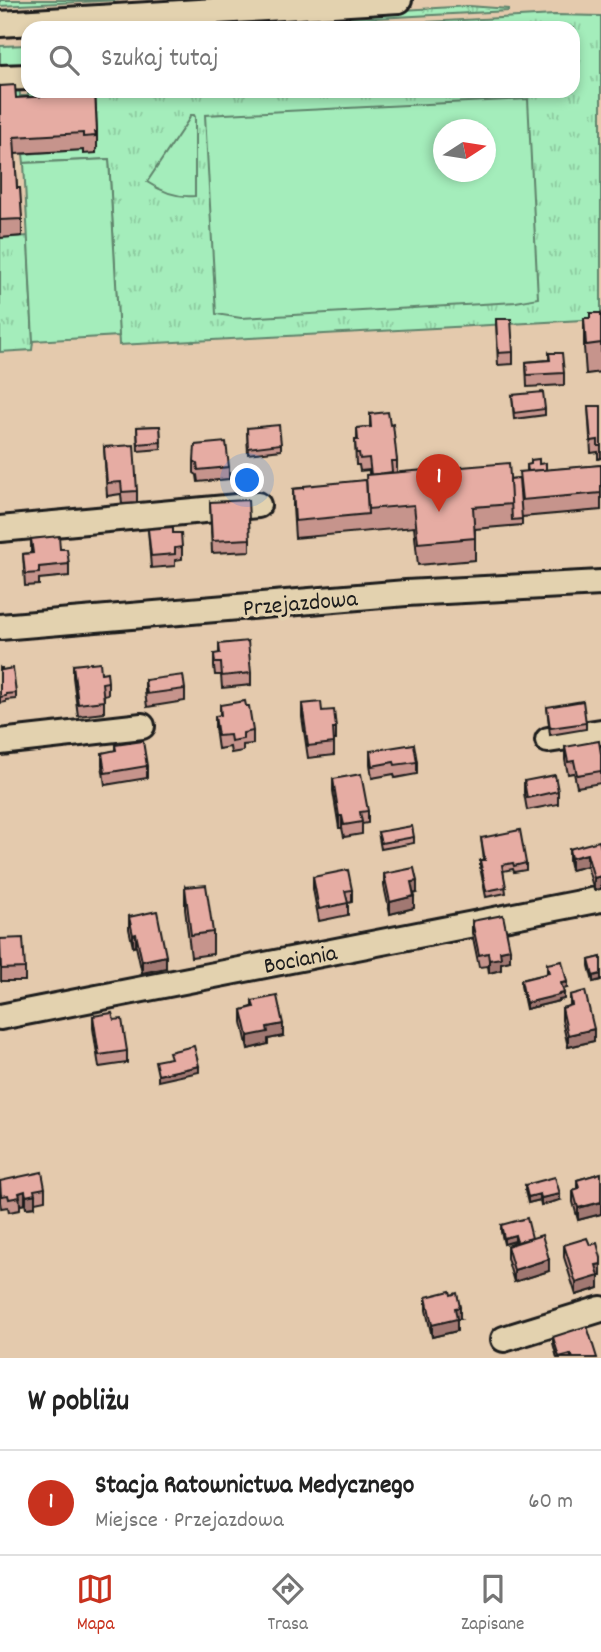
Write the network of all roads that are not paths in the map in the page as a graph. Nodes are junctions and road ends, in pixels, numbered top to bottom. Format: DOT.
graph roads {
  1 [pos="399,0"];
  2 [pos="265,4"];
  3 [pos="40,21"];
  4 [pos="21,22"];
  5 [pos="0,24"];
  6 [pos="21,77"];
  7 [pos="0,78"];
  8 [pos="258,505"];
  9 [pos="0,528"];
  10 [pos="601,583"];
  11 [pos="0,627"];
  12 [pos="142,726"];
  13 [pos="601,732"];
  14 [pos="548,740"];
  15 [pos="0,742"];
  16 [pos="601,899"];
  17 [pos="0,1017"];
  18 [pos="601,1309"];
  19 [pos="504,1339"];
  1 -- 2 [label="street"];
  2 -- 3 [label="street"];
  4 -- 5 [label="street"];
  6 -- 7 [label="street"];
  8 -- 9 [label="street"];
  10 -- 11 [label="street, Przejazdowa"];
  12 -- 15 [label="street"];
  13 -- 14 [label="street"];
  16 -- 17 [label="street, Bociania"];
  18 -- 19 [label="street"];
}
